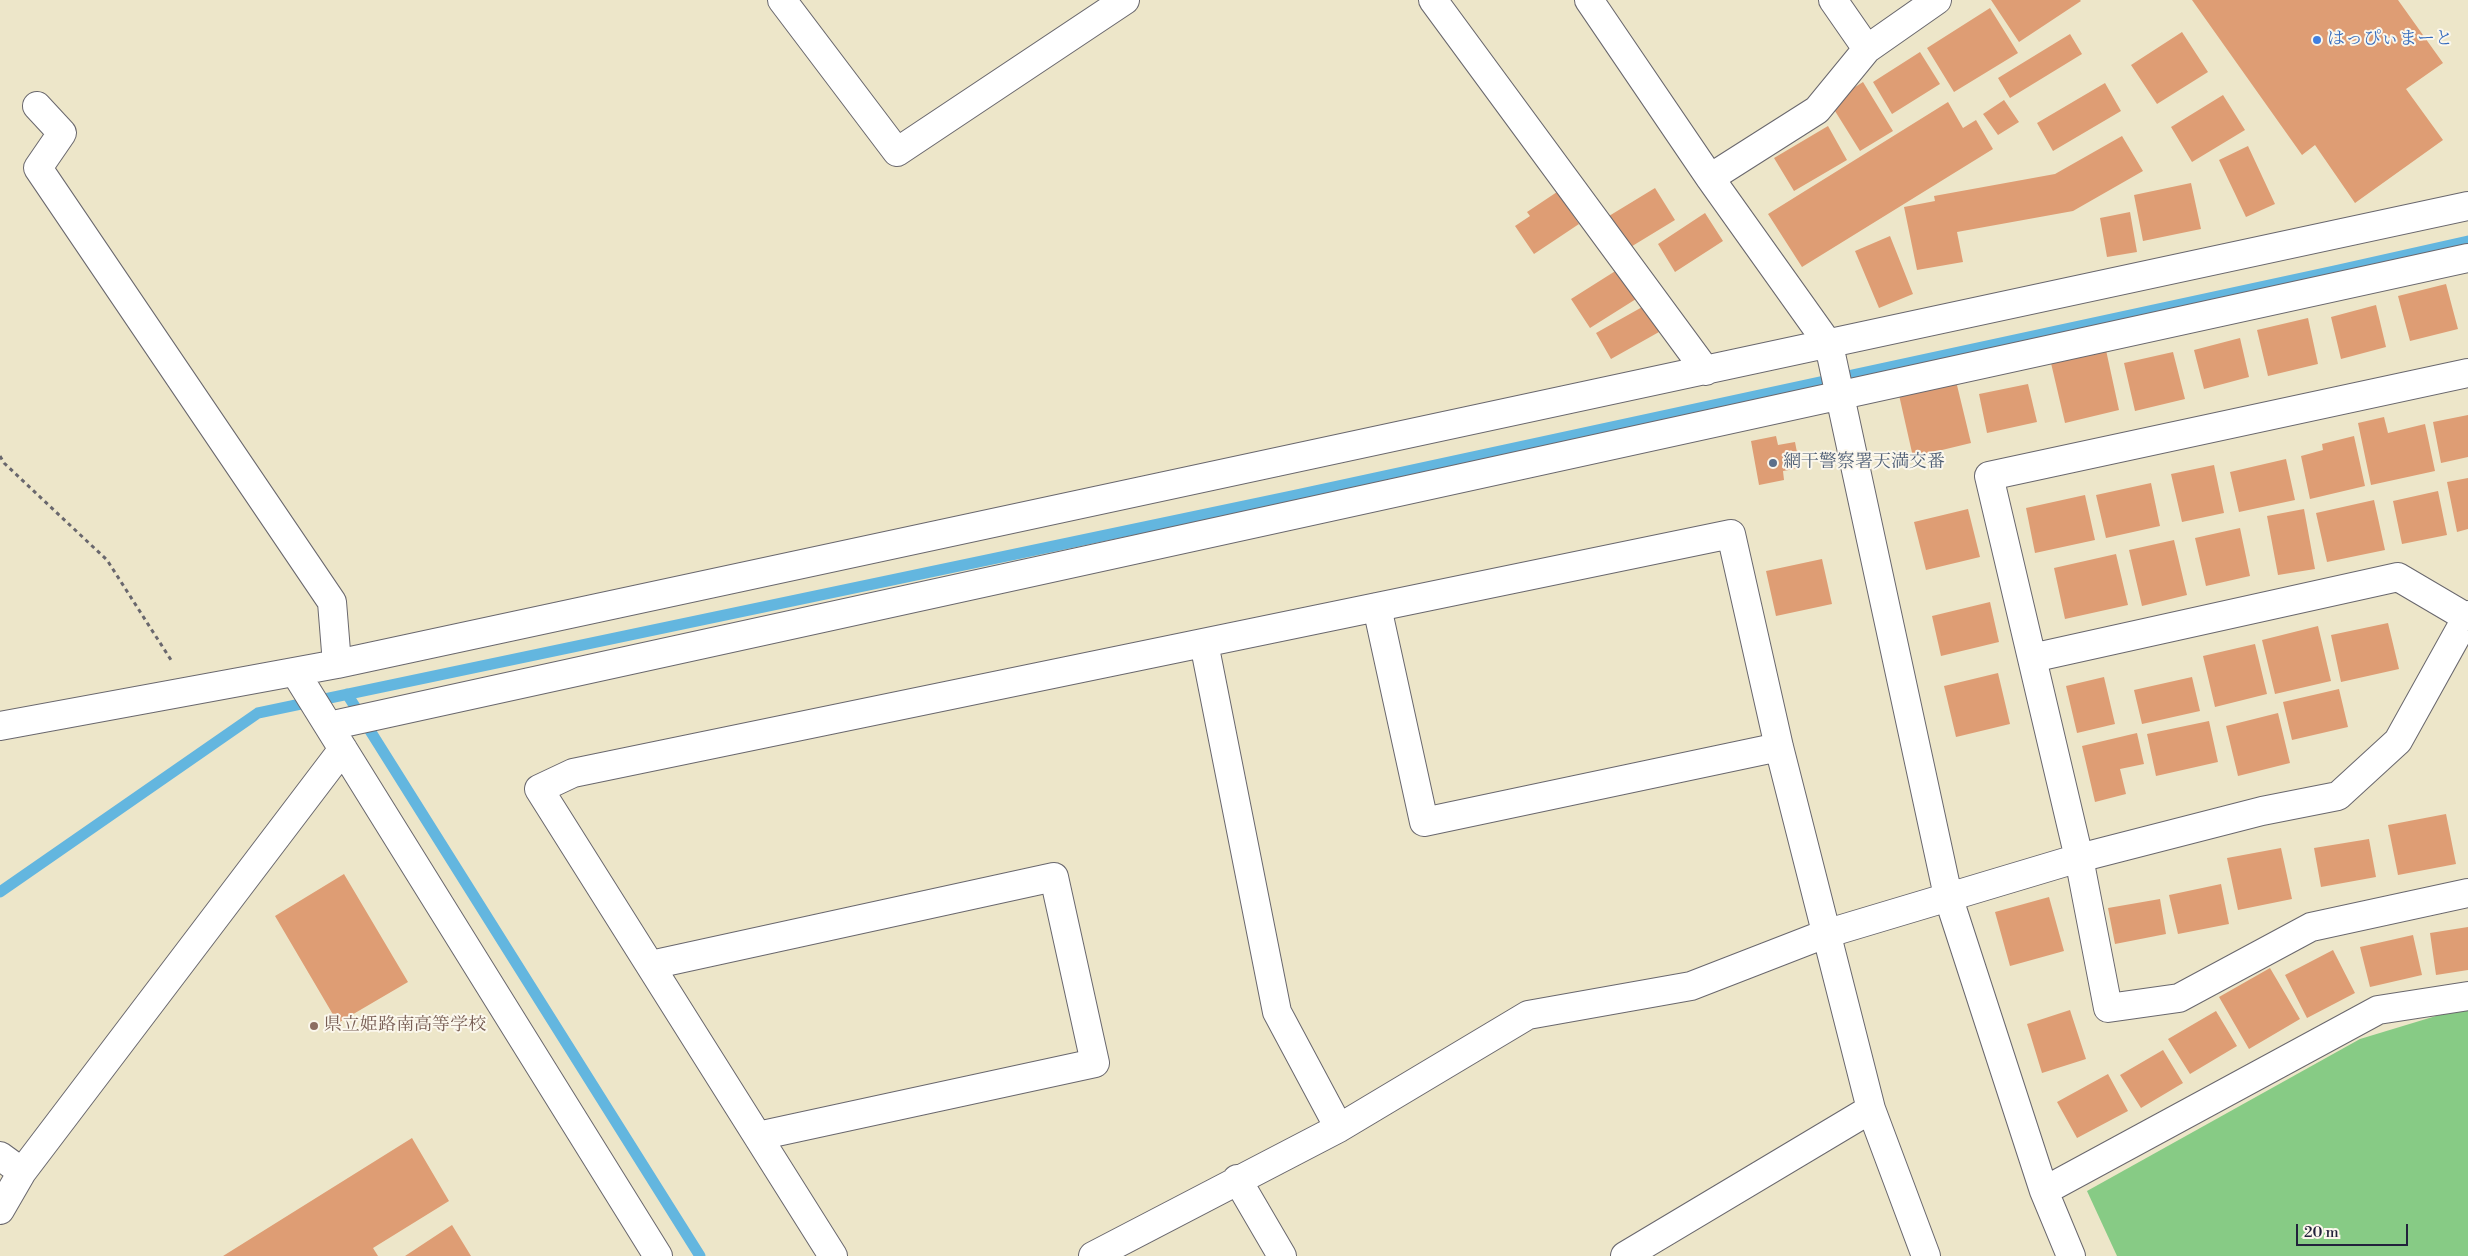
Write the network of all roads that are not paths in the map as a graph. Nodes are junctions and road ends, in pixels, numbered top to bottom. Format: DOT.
graph roads {
  1 [pos="782,0"];
  2 [pos="1125,0"];
  3 [pos="1433,0"];
  4 [pos="1589,0"];
  5 [pos="1833,0"];
  6 [pos="1936,0"];
  7 [pos="1867,49"];
  8 [pos="37,106"];
  9 [pos="1710,178"];
  10 [pos="2468,206"];
  11 [pos="2468,258"];
  12 [pos="1829,345"];
  13 [pos="1706,371"];
  14 [pos="2468,373"];
  15 [pos="1840,395"];
  16 [pos="1377,607"];
  17 [pos="2467,616"];
  18 [pos="1204,643"];
  19 [pos="2032,658"];
  20 [pos="338,664"];
  21 [pos="295,672"];
  22 [pos="0,726"];
  23 [pos="328,726"];
  24 [pos="1779,747"];
  25 [pos="343,750"];
  26 [pos="2078,858"];
  27 [pos="2468,893"];
  28 [pos="1948,896"];
  29 [pos="1825,934"];
  30 [pos="651,965"];
  31 [pos="2468,996"];
  32 [pos="1871,1109"];
  33 [pos="1339,1128"];
  34 [pos="758,1136"];
  35 [pos="0,1156"];
  36 [pos="22,1172"];
  37 [pos="1237,1179"];
  38 [pos="2044,1191"];
  39 [pos="0,1210"];
  40 [pos="658,1256"];
  41 [pos="833,1256"];
  42 [pos="1093,1256"];
  43 [pos="1282,1256"];
  44 [pos="1625,1256"];
  45 [pos="1926,1256"];
  46 [pos="2071,1256"];
  1 -- 2 [label="street"];
  3 -- 13 [label="street"];
  4 -- 9 [label="street"];
  5 -- 7 [label="street"];
  6 -- 7 [label="street"];
  7 -- 9 [label="street"];
  8 -- 20 [label="street"];
  9 -- 12 [label="street"];
  10 -- 12 [label="street"];
  11 -- 15 [label="street"];
  12 -- 13 [label="street"];
  12 -- 15 [label="street"];
  13 -- 20 [label="street"];
  14 -- 19 [label="street"];
  15 -- 23 [label="street"];
  15 -- 28 [label="street"];
  16 -- 18 [label="street"];
  16 -- 24 [label="street"];
  16 -- 24 [label="street"];
  17 -- 19 [label="street"];
  17 -- 26 [label="street"];
  18 -- 30 [label="street"];
  18 -- 33 [label="street"];
  19 -- 26 [label="street"];
  20 -- 21 [label="street"];
  21 -- 22 [label="street"];
  21 -- 23 [label="street"];
  23 -- 25 [label="street"];
  24 -- 29 [label="street"];
  25 -- 36 [label="street"];
  25 -- 40 [label="street"];
  26 -- 27 [label="street"];
  26 -- 28 [label="street"];
  28 -- 29 [label="street"];
  28 -- 38 [label="street"];
  29 -- 32 [label="street"];
  29 -- 33 [label="street"];
  30 -- 34 [label="street"];
  30 -- 34 [label="street"];
  31 -- 38 [label="street"];
  32 -- 44 [label="street"];
  32 -- 45 [label="street"];
  33 -- 37 [label="street"];
  34 -- 41 [label="street"];
  35 -- 36 [label="street"];
  36 -- 39 [label="street"];
  37 -- 42 [label="street"];
  37 -- 43 [label="street"];
  38 -- 46 [label="street"];
}
